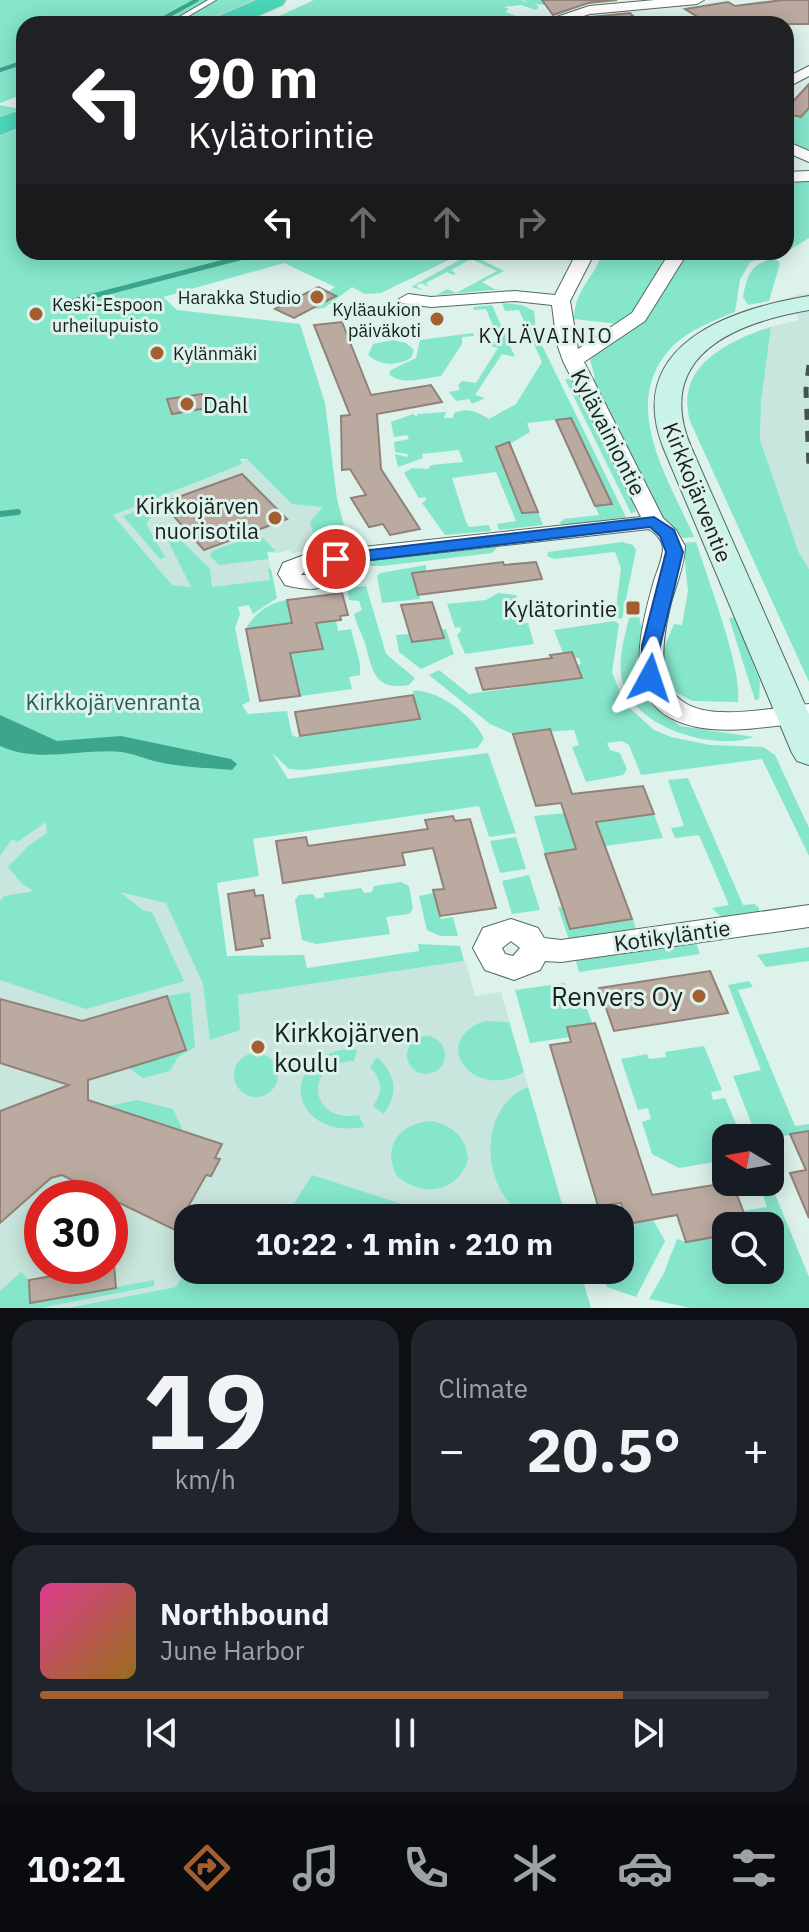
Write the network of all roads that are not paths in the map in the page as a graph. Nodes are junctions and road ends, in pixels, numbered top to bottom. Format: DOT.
graph roads {
  1 [pos="213,0"];
  2 [pos="275,0"];
  3 [pos="301,0"];
  4 [pos="697,0"];
  5 [pos="184,16"];
  6 [pos="238,16"];
  7 [pos="266,16"];
  8 [pos="569,16"];
  9 [pos="582,260"];
  10 [pos="674,260"];
  11 [pos="408,299"];
  12 [pos="561,301"];
  13 [pos="809,303"];
  14 [pos="809,313"];
  15 [pos="763,317"];
  16 [pos="573,361"];
  17 [pos="654,522"];
  18 [pos="315,563"];
  19 [pos="803,708"];
  20 [pos="809,753"];
  21 [pos="809,916"];
  22 [pos="535,948"];
  1 -- 5 [label="lane"];
  2 -- 6 [label="highway"];
  3 -- 7 [label="highway"];
  4 -- 8 [label="street"];
  9 -- 12 [label="street"];
  10 -- 16 [label="street"];
  11 -- 12 [label="street"];
  12 -- 16 [label="street, Kylävainiontie"];
  13 -- 15 [label="main road, Kirkkojärventie"];
  14 -- 15 [label="main road, Kirkkojärventie"];
  15 -- 19 [label="main road, Kirkkojärventie"];
  16 -- 17 [label="street, Kylävainiontie"];
  17 -- 18 [label="street"];
  17 -- 19 [label="street, Kylävainiontie"];
  19 -- 20 [label="main road, Kirkkojärventie"];
  21 -- 22 [label="street, Kotikyläntie"];
}
